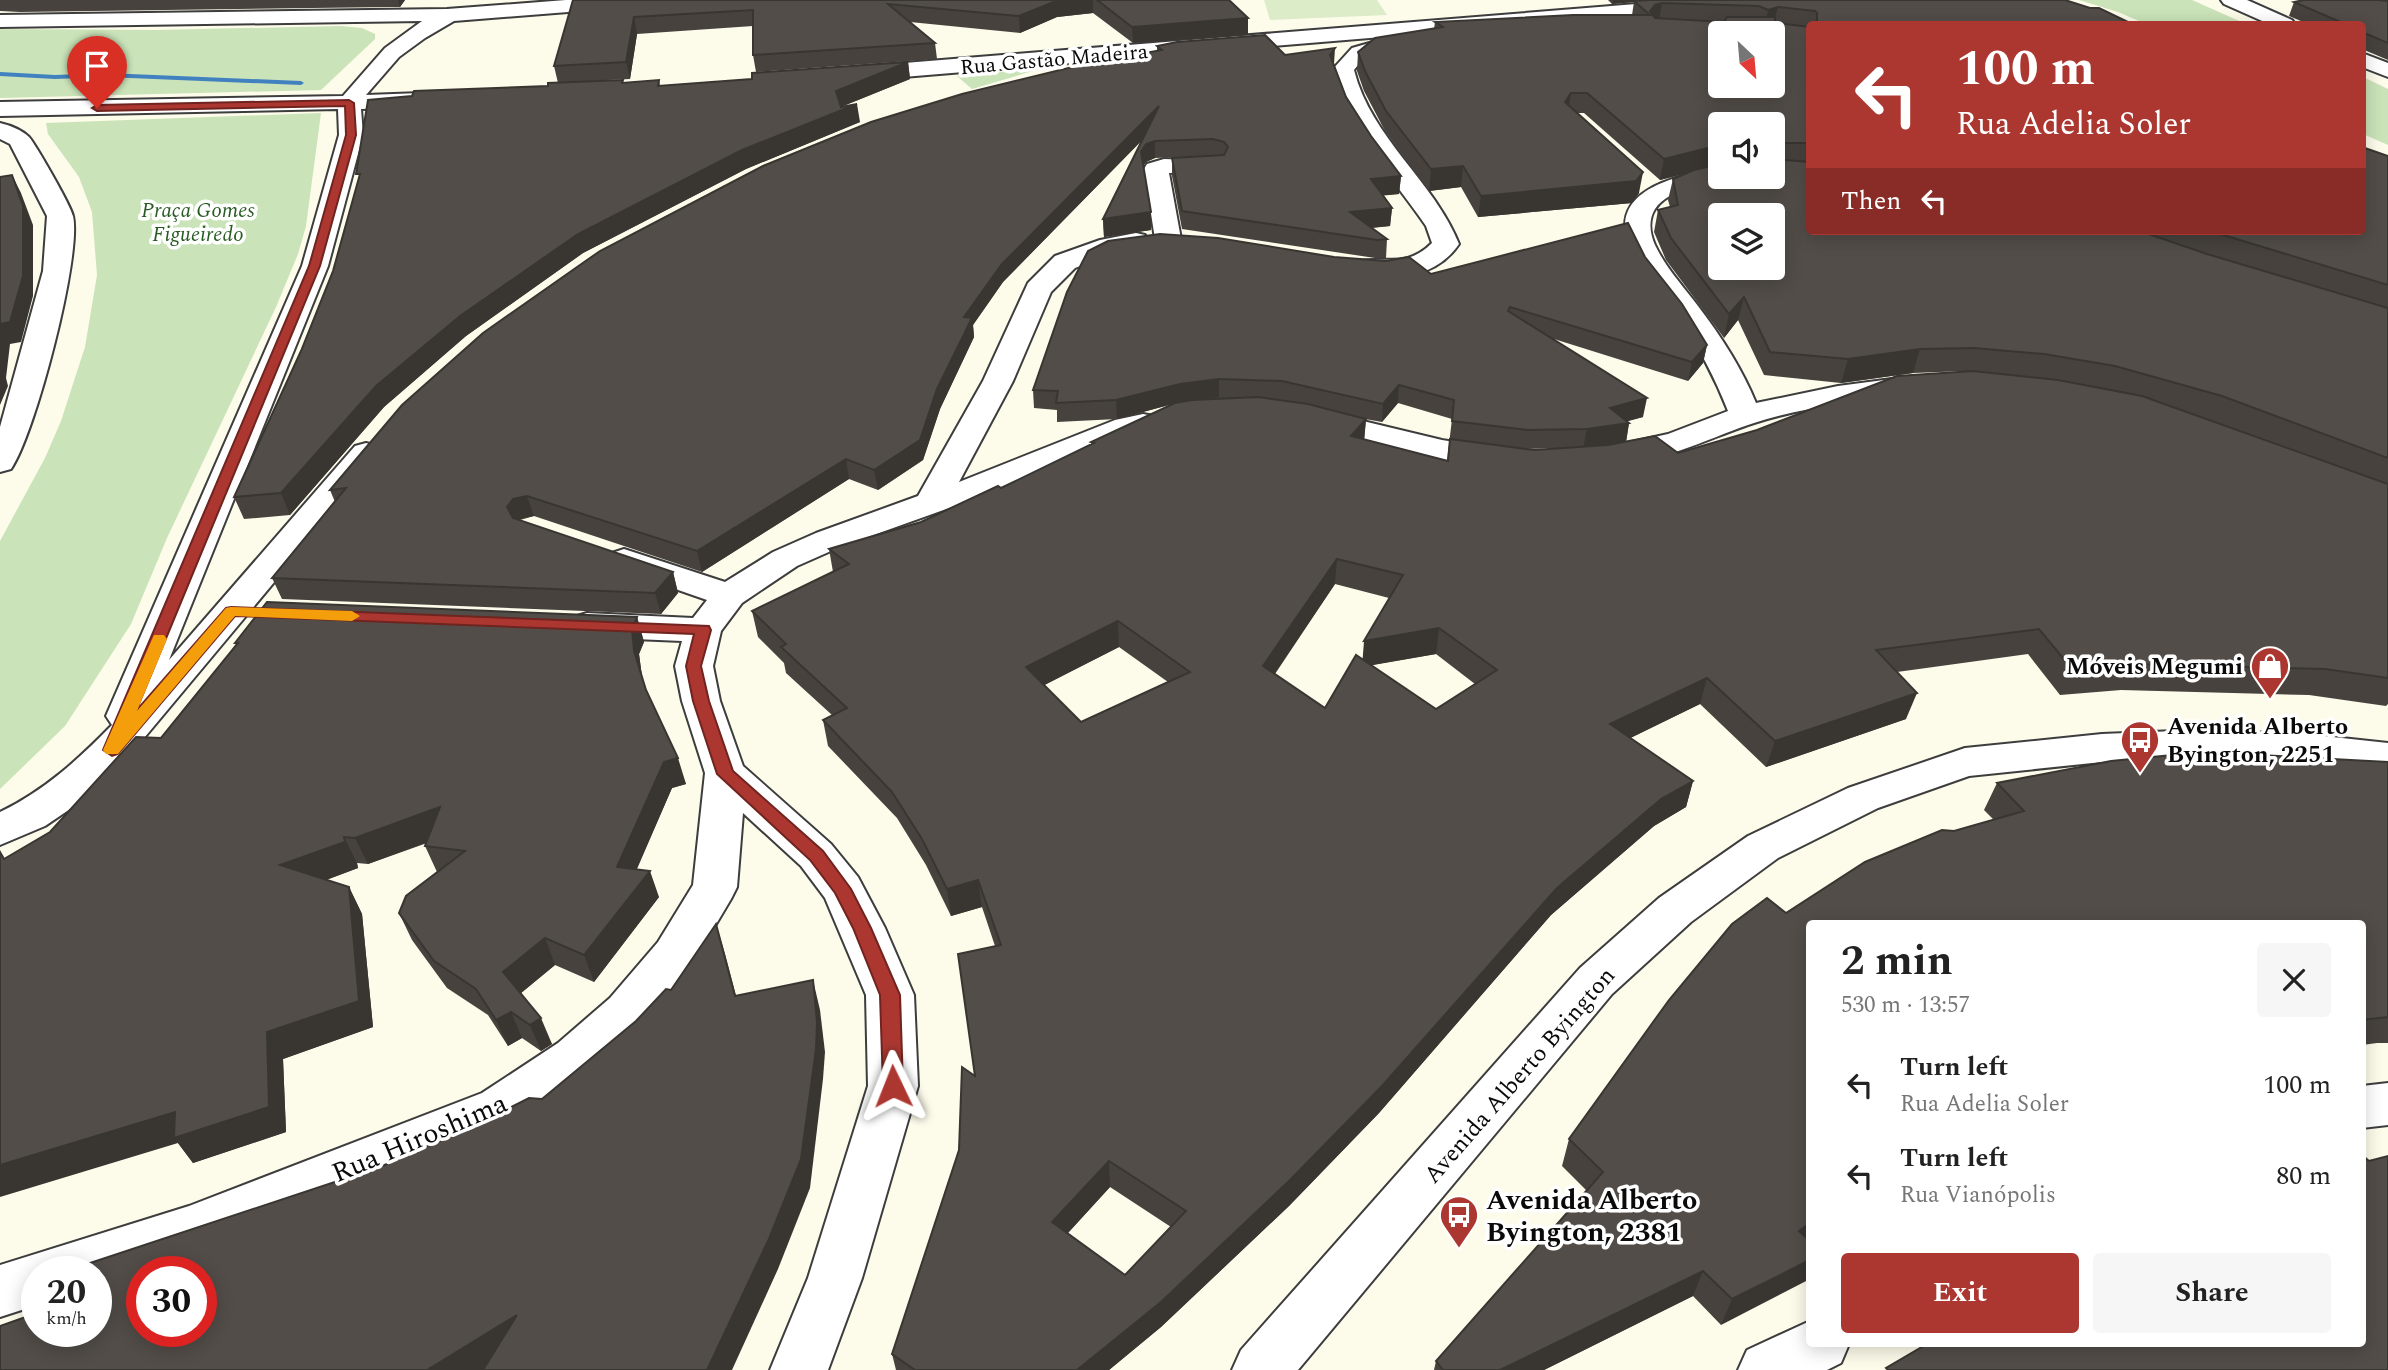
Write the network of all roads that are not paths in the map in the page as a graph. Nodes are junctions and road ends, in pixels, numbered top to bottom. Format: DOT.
graph roads {
  1 [pos="484,0"];
  2 [pos="645,0"];
  3 [pos="1759,0"];
  4 [pos="2231,0"];
  5 [pos="1441,4"];
  6 [pos="1599,13"];
  7 [pos="447,15"];
  8 [pos="1556,16"];
  9 [pos="0,21"];
  10 [pos="2278,21"];
  11 [pos="1479,29"];
  12 [pos="1582,29"];
  13 [pos="1625,29"];
  14 [pos="1651,29"];
  15 [pos="1373,39"];
  16 [pos="2366,61"];
  17 [pos="1067,68"];
  18 [pos="2388,71"];
  19 [pos="833,76"];
  20 [pos="1019,88"];
  21 [pos="444,98"];
  22 [pos="349,103"];
  23 [pos="0,109"];
  24 [pos="0,130"];
  25 [pos="1213,166"];
  26 [pos="1708,178"];
  27 [pos="1336,263"];
  28 [pos="1932,384"];
  29 [pos="1282,413"];
  30 [pos="1745,415"];
  31 [pos="1165,418"];
  32 [pos="380,436"];
  33 [pos="1591,458"];
  34 [pos="0,462"];
  35 [pos="1530,462"];
  36 [pos="932,502"];
  37 [pos="597,551"];
  38 [pos="729,595"];
  39 [pos="231,611"];
  40 [pos="273,613"];
  41 [pos="551,624"];
  42 [pos="703,630"];
  43 [pos="112,750"];
  44 [pos="2388,757"];
  45 [pos="725,774"];
  46 [pos="0,830"];
  47 [pos="2388,1104"];
  48 [pos="2366,1107"];
  49 [pos="109,1256"];
  50 [pos="21,1284"];
  51 [pos="0,1291"];
  52 [pos="1815,1347"];
  53 [pos="799,1370"];
  54 [pos="1261,1370"];
  55 [pos="1768,1370"];
  1 -- 7 [label="street"];
  2 -- 7 [label="street"];
  3 -- 6 [label="street"];
  4 -- 10 [label="street"];
  5 -- 11 [label="street"];
  6 -- 8 [label="street"];
  6 -- 13 [label="street"];
  7 -- 9 [label="street"];
  7 -- 22 [label="street"];
  8 -- 11 [label="street"];
  8 -- 12 [label="street"];
  11 -- 12 [label="street"];
  11 -- 15 [label="street, Rua Gastão Madeira"];
  12 -- 13 [label="street"];
  13 -- 14 [label="street"];
  15 -- 17 [label="street, Rua Gastão Madeira"];
  15 -- 27 [label="street"];
  16 -- 18 [label="street"];
  17 -- 19 [label="street, Rua Gastão Madeira"];
  17 -- 20 [label="street"];
  21 -- 22 [label="street"];
  22 -- 23 [label="street"];
  22 -- 43 [label="street"];
  24 -- 34 [label="street"];
  25 -- 36 [label="street"];
  26 -- 30 [label="street"];
  28 -- 30 [label="street"];
  29 -- 35 [label="street"];
  30 -- 33 [label="street"];
  31 -- 36 [label="street"];
  32 -- 39 [label="street"];
  36 -- 38 [label="street"];
  37 -- 38 [label="street"];
  38 -- 42 [label="street"];
  39 -- 40 [label="street"];
  39 -- 43 [label="street"];
  41 -- 42 [label="street"];
  42 -- 45 [label="street"];
  43 -- 46 [label="street"];
  44 -- 54 [label="street, Avenida Alberto Byington"];
  45 -- 49 [label="street, Rua Hiroshima"];
  45 -- 53 [label="street"];
  47 -- 48 [label="street"];
  50 -- 51 [label="street"];
  52 -- 55 [label="street"];
}
